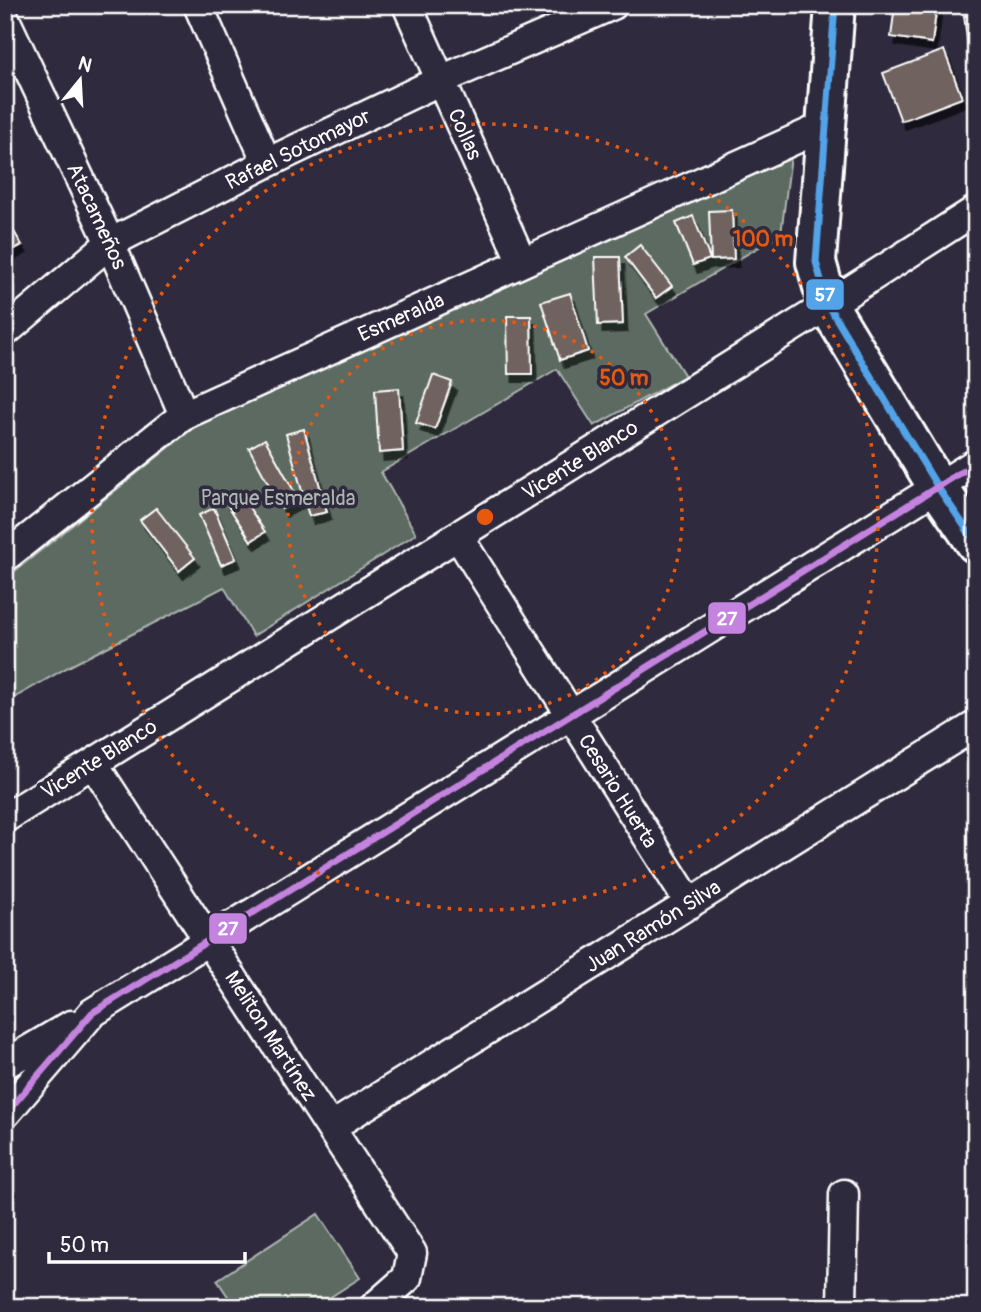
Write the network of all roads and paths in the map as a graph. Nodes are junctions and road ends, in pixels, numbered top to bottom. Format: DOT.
graph roads {
  1 [pos="198,5"];
  2 [pos="407,5"];
  3 [pos="835,5"];
  4 [pos="605,7"];
  5 [pos="5,19"];
  6 [pos="440,80"];
  7 [pos="827,125"];
  8 [pos="267,163"];
  9 [pos="976,210"];
  10 [pos="110,243"];
  11 [pos="522,262"];
  12 [pos="828,305"];
  13 [pos="5,332"];
  14 [pos="184,415"];
  15 [pos="976,463"];
  16 [pos="937,486"];
  17 [pos="458,536"];
  18 [pos="976,543"];
  19 [pos="5,557"];
  20 [pos="570,715"];
  21 [pos="976,725"];
  22 [pos="93,763"];
  23 [pos="5,818"];
  24 [pos="690,904"];
  25 [pos="209,940"];
  26 [pos="92,1013"];
  27 [pos="5,1064"];
  28 [pos="5,1114"];
  29 [pos="331,1127"];
  30 [pos="844,1194"];
  31 [pos="374,1307"];
  32 [pos="842,1307"];
  1 -- 8 [label="street"];
  2 -- 6 [label="street, Collas"];
  3 -- 7 [label="street"];
  4 -- 6 [label="street, Rafael Sotomayor"];
  5 -- 10 [label="street, Atacameños"];
  6 -- 8 [label="street, Rafael Sotomayor"];
  6 -- 11 [label="street, Collas"];
  7 -- 11 [label="street, Esmeralda"];
  7 -- 12 [label="street"];
  8 -- 10 [label="street, Rafael Sotomayor"];
  9 -- 12 [label="street, Vicente Blanco"];
  10 -- 13 [label="street, Rafael Sotomayor"];
  10 -- 14 [label="street, Atacameños"];
  11 -- 14 [label="street, Esmeralda"];
  12 -- 16 [label="street"];
  12 -- 17 [label="street, Vicente Blanco"];
  14 -- 19 [label="street, Esmeralda"];
  15 -- 16 [label="street"];
  16 -- 18 [label="street"];
  16 -- 20 [label="street"];
  17 -- 20 [label="street, Cesario Huerta"];
  17 -- 22 [label="street, Vicente Blanco"];
  20 -- 24 [label="street, Cesario Huerta"];
  20 -- 25 [label="street"];
  21 -- 24 [label="street, Juan Ramón Silva"];
  22 -- 23 [label="street, Vicente Blanco"];
  22 -- 25 [label="street, Meliton Martínez"];
  24 -- 29 [label="street, Juan Ramón Silva"];
  25 -- 26 [label="street"];
  25 -- 29 [label="street, Meliton Martínez"];
  26 -- 27 [label="street"];
  26 -- 28 [label="street"];
  29 -- 31 [label="street, Meliton Martínez"];
  30 -- 32 [label="street"];
}
